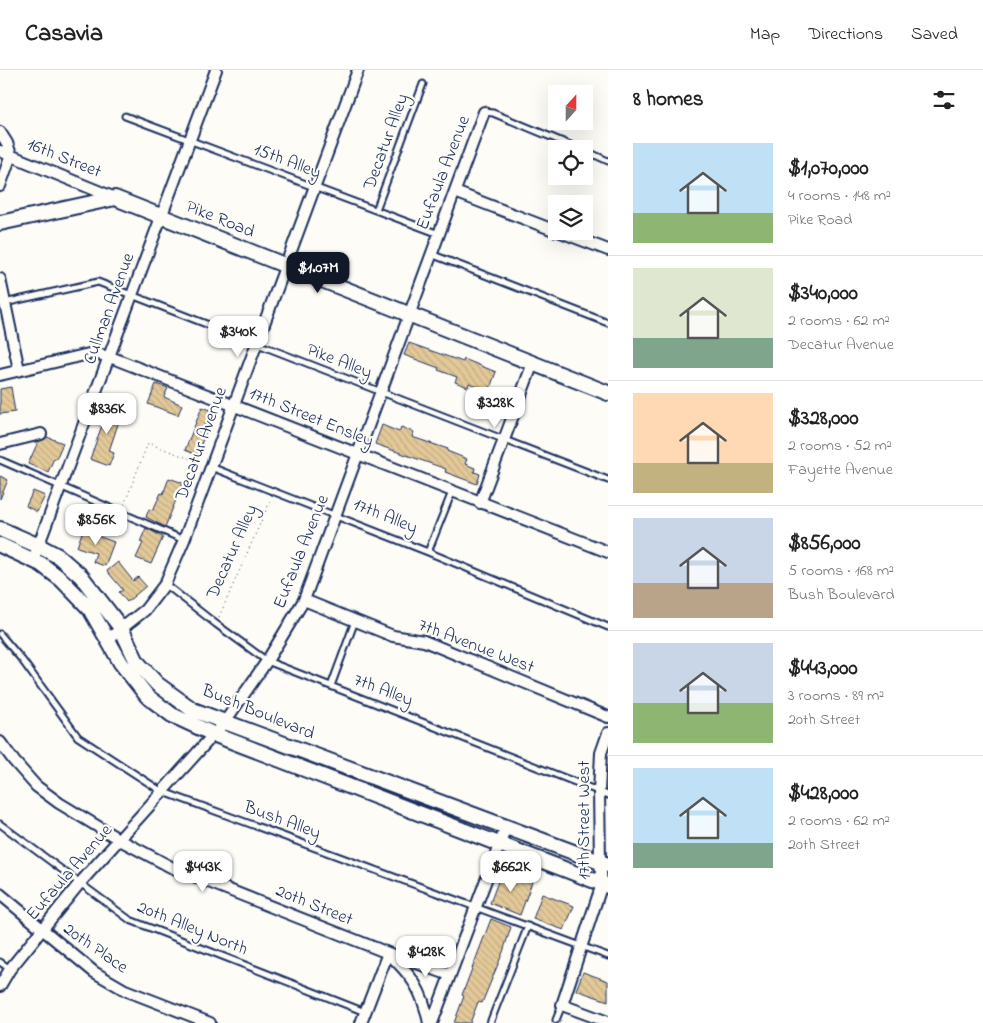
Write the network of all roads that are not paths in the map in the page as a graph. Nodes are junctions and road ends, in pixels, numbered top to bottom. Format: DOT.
graph roads {
  1 [pos="216,70"];
  2 [pos="358,70"];
  3 [pos="423,84"];
  4 [pos="484,112"];
  5 [pos="125,116"];
  6 [pos="0,132"];
  7 [pos="190,140"];
  8 [pos="558,140"];
  9 [pos="0,150"];
  10 [pos="593,154"];
  11 [pos="11,155"];
  12 [pos="608,161"];
  13 [pos="0,186"];
  14 [pos="314,187"];
  15 [pos="454,192"];
  16 [pos="115,198"];
  17 [pos="376,210"];
  18 [pos="162,217"];
  19 [pos="0,223"];
  20 [pos="548,228"];
  21 [pos="438,234"];
  22 [pos="581,240"];
  23 [pos="608,250"];
  24 [pos="431,254"];
  25 [pos="286,266"];
  26 [pos="0,279"];
  27 [pos="132,296"];
  28 [pos="3,303"];
  29 [pos="408,315"];
  30 [pos="608,323"];
  31 [pos="256,344"];
  32 [pos="110,356"];
  33 [pos="533,364"];
  34 [pos="19,370"];
  35 [pos="0,375"];
  36 [pos="381,393"];
  37 [pos="608,393"];
  38 [pos="234,405"];
  39 [pos="41,434"];
  40 [pos="504,441"];
  41 [pos="0,444"];
  42 [pos="358,454"];
  43 [pos="0,460"];
  44 [pos="211,467"];
  45 [pos="608,480"];
  46 [pos="61,487"];
  47 [pos="452,492"];
  48 [pos="480,502"];
  49 [pos="335,515"];
  50 [pos="0,529"];
  51 [pos="184,540"];
  52 [pos="0,545"];
  53 [pos="39,546"];
  54 [pos="428,552"];
  55 [pos="607,552"];
  56 [pos="33,560"];
  57 [pos="165,584"];
  58 [pos="304,600"];
  59 [pos="355,620"];
  60 [pos="608,627"];
  61 [pos="121,628"];
  62 [pos="0,634"];
  63 [pos="107,640"];
  64 [pos="268,660"];
  65 [pos="331,686"];
  66 [pos="608,718"];
  67 [pos="224,722"];
  68 [pos="608,733"];
  69 [pos="213,734"];
  70 [pos="0,742"];
  71 [pos="161,791"];
  72 [pos="603,793"];
  73 [pos="0,824"];
  74 [pos="506,827"];
  75 [pos="120,840"];
  76 [pos="499,844"];
  77 [pos="604,864"];
  78 [pos="79,884"];
  79 [pos="605,885"];
  80 [pos="0,894"];
  81 [pos="476,907"];
  82 [pos="528,926"];
  83 [pos="41,930"];
  84 [pos="581,946"];
  85 [pos="388,953"];
  86 [pos="608,956"];
  87 [pos="0,962"];
  88 [pos="10,969"];
  89 [pos="450,975"];
  90 [pos="0,986"];
  91 [pos="562,1005"];
  92 [pos="365,1012"];
  93 [pos="556,1020"];
  94 [pos="608,1022"];
  95 [pos="210,1023"];
  96 [pos="361,1023"];
  97 [pos="431,1023"];
  98 [pos="490,1023"];
  1 -- 7 [label="street, Cullman Avenue"];
  2 -- 14 [label="street, Decatur Avenue"];
  3 -- 17 [label="lane, Decatur Alley"];
  4 -- 8 [label="lane"];
  4 -- 15 [label="street, Eufaula Avenue"];
  5 -- 7 [label="lane, 15th Alley"];
  6 -- 11 [label="street"];
  7 -- 14 [label="lane, 15th Alley"];
  7 -- 18 [label="street, Cullman Avenue"];
  9 -- 11 [label="street, 16th Street"];
  10 -- 12 [label="lane"];
  11 -- 13 [label="street"];
  11 -- 16 [label="street, 16th Street"];
  14 -- 17 [label="lane, 15th Alley"];
  14 -- 25 [label="street, Decatur Avenue"];
  15 -- 20 [label="street"];
  15 -- 21 [label="street, Eufaula Avenue"];
  16 -- 18 [label="main road, Pike Road"];
  16 -- 19 [label="main road"];
  17 -- 21 [label="lane, 15th Alley"];
  18 -- 25 [label="main road, Pike Road"];
  18 -- 27 [label="street, Cullman Avenue"];
  21 -- 24 [label="street, Eufaula Avenue"];
  22 -- 23 [label="street"];
  24 -- 29 [label="street, Eufaula Avenue"];
  24 -- 30 [label="lane"];
  25 -- 29 [label="main road, Pike Road"];
  25 -- 31 [label="street, Decatur Avenue"];
  26 -- 28 [label="street"];
  27 -- 28 [label="lane, Pike Alley"];
  27 -- 31 [label="lane, Pike Alley"];
  27 -- 32 [label="street, Cullman Avenue"];
  28 -- 34 [label="street"];
  29 -- 33 [label="main road, Pike Road"];
  29 -- 36 [label="street, Eufaula Avenue"];
  31 -- 36 [label="lane, Pike Alley"];
  31 -- 38 [label="street, Decatur Avenue"];
  32 -- 34 [label="street, 17th Street Ensley"];
  32 -- 38 [label="street, 17th Street Ensley"];
  32 -- 46 [label="street, Cullman Avenue"];
  33 -- 37 [label="main road, Pike Road"];
  33 -- 40 [label="street"];
  34 -- 35 [label="street, 17th Street Ensley"];
  36 -- 40 [label="lane, Pike Alley"];
  36 -- 42 [label="street, Eufaula Avenue"];
  38 -- 42 [label="street, 17th Street Ensley"];
  38 -- 44 [label="street, Decatur Avenue"];
  39 -- 41 [label="street"];
  40 -- 45 [label="lane, Pike Alley"];
  40 -- 48 [label="street"];
  42 -- 47 [label="street, 17th Street Ensley"];
  42 -- 49 [label="street, Eufaula Avenue"];
  43 -- 46 [label="lane"];
  44 -- 49 [label="lane, 17th Alley"];
  44 -- 51 [label="street, Decatur Avenue"];
  46 -- 51 [label="lane"];
  46 -- 53 [label="street, Cullman Avenue"];
  47 -- 48 [label="street, 17th Street Ensley"];
  47 -- 54 [label="lane"];
  48 -- 55 [label="street, 17th Street Ensley"];
  49 -- 54 [label="lane, 17th Alley"];
  49 -- 58 [label="street, Eufaula Avenue"];
  50 -- 53 [label="main road, Bush Boulevard"];
  51 -- 57 [label="street, Decatur Avenue"];
  52 -- 56 [label="main road, Bush Boulevard"];
  53 -- 56 [label="street, Cullman Avenue"];
  53 -- 61 [label="main road, Bush Boulevard"];
  54 -- 60 [label="lane, 17th Alley"];
  56 -- 63 [label="main road, Bush Boulevard"];
  57 -- 61 [label="street, Decatur Avenue"];
  57 -- 64 [label="lane, 7th Alley"];
  58 -- 59 [label="street, 7th Avenue West"];
  58 -- 64 [label="street, Eufaula Avenue"];
  59 -- 65 [label="lane"];
  59 -- 66 [label="street, 7th Avenue West"];
  61 -- 63 [label="street, Decatur Avenue"];
  61 -- 67 [label="main road, Bush Boulevard"];
  62 -- 71 [label="lane, Bush Alley"];
  63 -- 69 [label="main road, Bush Boulevard"];
  64 -- 65 [label="lane, 7th Alley"];
  64 -- 67 [label="street, Eufaula Avenue"];
  65 -- 72 [label="lane, 7th Alley"];
  67 -- 69 [label="street, Eufaula Avenue"];
  67 -- 74 [label="main road, Bush Boulevard"];
  68 -- 72 [label="street, 17th Street West"];
  69 -- 71 [label="street, Eufaula Avenue"];
  69 -- 76 [label="main road, Bush Boulevard"];
  70 -- 75 [label="street, 20th Street"];
  71 -- 75 [label="street, Eufaula Avenue"];
  71 -- 81 [label="lane, Bush Alley"];
  72 -- 77 [label="street, 17th Street West"];
  73 -- 78 [label="lane, 20th Alley North"];
  74 -- 76 [label="street"];
  74 -- 77 [label="main road, Bush Boulevard"];
  75 -- 78 [label="street, Eufaula Avenue"];
  75 -- 85 [label="street, 20th Street"];
  76 -- 79 [label="main road, Bush Boulevard"];
  76 -- 81 [label="street"];
  77 -- 79 [label="street, 17th Street West"];
  78 -- 83 [label="street, Eufaula Avenue"];
  78 -- 92 [label="lane, 20th Alley North"];
  79 -- 84 [label="street, 17th Street West"];
  80 -- 83 [label="street, 20th Place"];
  81 -- 82 [label="lane, Bush Alley"];
  81 -- 89 [label="street"];
  82 -- 84 [label="lane, Bush Alley"];
  82 -- 98 [label="lane"];
  83 -- 88 [label="street, Eufaula Avenue"];
  83 -- 95 [label="street, 20th Place"];
  84 -- 86 [label="lane, Bush Alley"];
  84 -- 91 [label="street, 17th Street West"];
  85 -- 89 [label="street, 20th Street"];
  85 -- 92 [label="street"];
  85 -- 97 [label="street"];
  87 -- 88 [label="lane"];
  88 -- 90 [label="street, Eufaula Avenue"];
  89 -- 97 [label="street"];
  91 -- 93 [label="lane, 17th Street West"];
  91 -- 94 [label="street"];
  92 -- 96 [label="street"];
}
